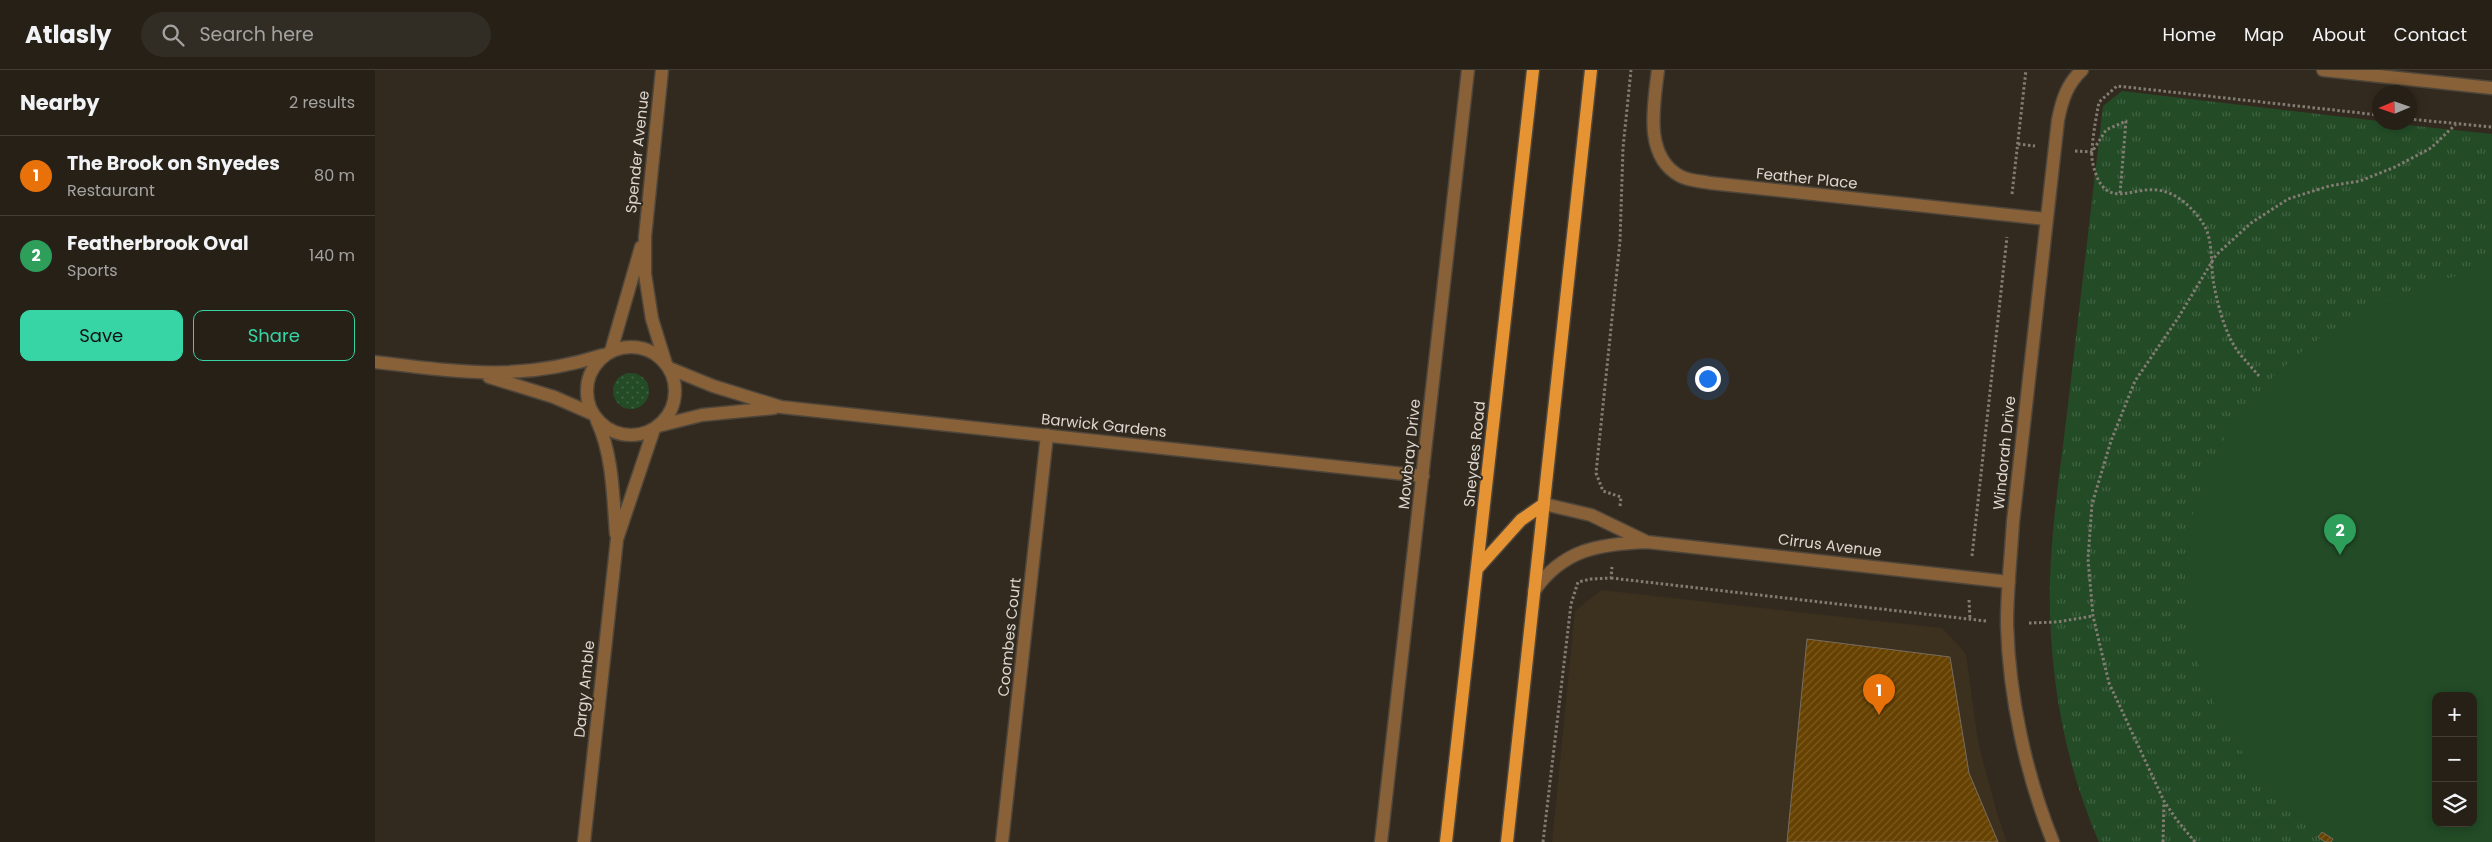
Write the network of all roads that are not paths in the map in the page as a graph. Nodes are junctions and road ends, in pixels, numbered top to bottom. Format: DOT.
graph roads {
  1 [pos="662,70"];
  2 [pos="1468,70"];
  3 [pos="1533,70"];
  4 [pos="1591,70"];
  5 [pos="1658,70"];
  6 [pos="2082,70"];
  7 [pos="2323,70"];
  8 [pos="2428,76"];
  9 [pos="2492,88"];
  10 [pos="2046,219"];
  11 [pos="645,238"];
  12 [pos="608,352"];
  13 [pos="375,362"];
  14 [pos="668,366"];
  15 [pos="477,374"];
  16 [pos="781,407"];
  17 [pos="594,416"];
  18 [pos="655,428"];
  19 [pos="1047,436"];
  20 [pos="1423,476"];
  21 [pos="1544,504"];
  22 [pos="617,539"];
  23 [pos="1647,542"];
  24 [pos="1477,569"];
  25 [pos="2009,582"];
  26 [pos="1534,591"];
  27 [pos="584,842"];
  28 [pos="1002,842"];
  29 [pos="1381,842"];
  30 [pos="1446,842"];
  31 [pos="1507,842"];
  32 [pos="2053,842"];
  1 -- 11 [label="street, Spender Avenue"];
  2 -- 20 [label="street, Mowbray Drive"];
  3 -- 24 [label="main road, Sneydes Road"];
  4 -- 21 [label="main road"];
  5 -- 10 [label="street, Feather Place"];
  6 -- 10 [label="street, Windorah Drive"];
  7 -- 8 [label="street"];
  8 -- 9 [label="street"];
  10 -- 25 [label="street, Windorah Drive"];
  11 -- 12 [label="street, Spender Avenue"];
  11 -- 14 [label="street, Spender Avenue"];
  12 -- 14 [label="street"];
  12 -- 15 [label="street"];
  12 -- 17 [label="street"];
  13 -- 15 [label="street"];
  14 -- 16 [label="street, Barwick Gardens"];
  14 -- 18 [label="street"];
  15 -- 17 [label="street"];
  16 -- 18 [label="street, Barwick Gardens"];
  16 -- 19 [label="street, Barwick Gardens"];
  17 -- 18 [label="street"];
  17 -- 22 [label="street, Dargy Amble"];
  18 -- 22 [label="street, Dargy Amble"];
  19 -- 20 [label="street, Barwick Gardens"];
  19 -- 28 [label="street, Coombes Court"];
  20 -- 29 [label="street, Mowbray Drive"];
  21 -- 23 [label="street, Cirrus Avenue"];
  21 -- 24 [label="main road"];
  21 -- 26 [label="main road"];
  22 -- 27 [label="street, Dargy Amble"];
  23 -- 25 [label="street, Cirrus Avenue"];
  23 -- 26 [label="street, Cirrus Avenue"];
  24 -- 30 [label="main road, Sneydes Road"];
  25 -- 32 [label="street, Windorah Drive"];
  26 -- 31 [label="main road"];
}
